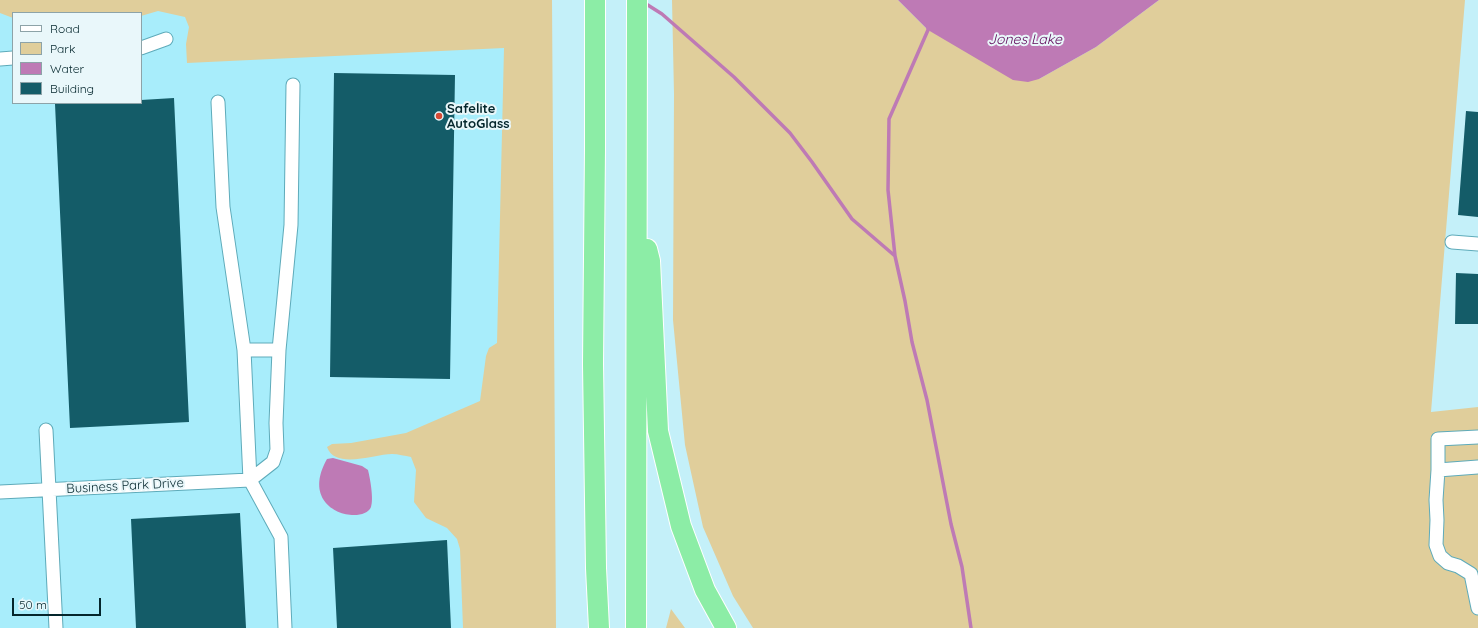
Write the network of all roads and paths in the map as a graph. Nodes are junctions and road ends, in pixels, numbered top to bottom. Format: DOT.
graph roads {
  1 [pos="595,0"];
  2 [pos="637,0"];
  3 [pos="166,39"];
  4 [pos="142,48"];
  5 [pos="12,58"];
  6 [pos="0,59"];
  7 [pos="293,85"];
  8 [pos="218,102"];
  9 [pos="637,208"];
  10 [pos="1452,242"];
  11 [pos="1478,244"];
  12 [pos="244,350"];
  13 [pos="279,350"];
  14 [pos="46,430"];
  15 [pos="1478,437"];
  16 [pos="1478,468"];
  17 [pos="1438,470"];
  18 [pos="250,480"];
  19 [pos="49,489"];
  20 [pos="0,492"];
  21 [pos="596,568"];
  22 [pos="1478,608"];
  23 [pos="56,628"];
  24 [pos="285,628"];
  25 [pos="589,628"];
  26 [pos="599,628"];
  27 [pos="636,628"];
  28 [pos="726,628"];
  1 -- 21 [label="highway"];
  2 -- 9 [label="highway"];
  3 -- 4 [label="street"];
  5 -- 6 [label="street"];
  7 -- 13 [label="street"];
  8 -- 12 [label="street"];
  9 -- 27 [label="highway"];
  9 -- 28 [label="highway"];
  10 -- 11 [label="street"];
  12 -- 13 [label="street"];
  12 -- 18 [label="street"];
  13 -- 18 [label="street"];
  14 -- 19 [label="street"];
  15 -- 17 [label="street"];
  16 -- 17 [label="street"];
  17 -- 22 [label="street"];
  18 -- 19 [label="street, Business Park Drive"];
  18 -- 24 [label="street"];
  19 -- 20 [label="street, Business Park Drive"];
  19 -- 23 [label="street"];
  21 -- 25 [label="highway"];
  21 -- 26 [label="highway"];
}
